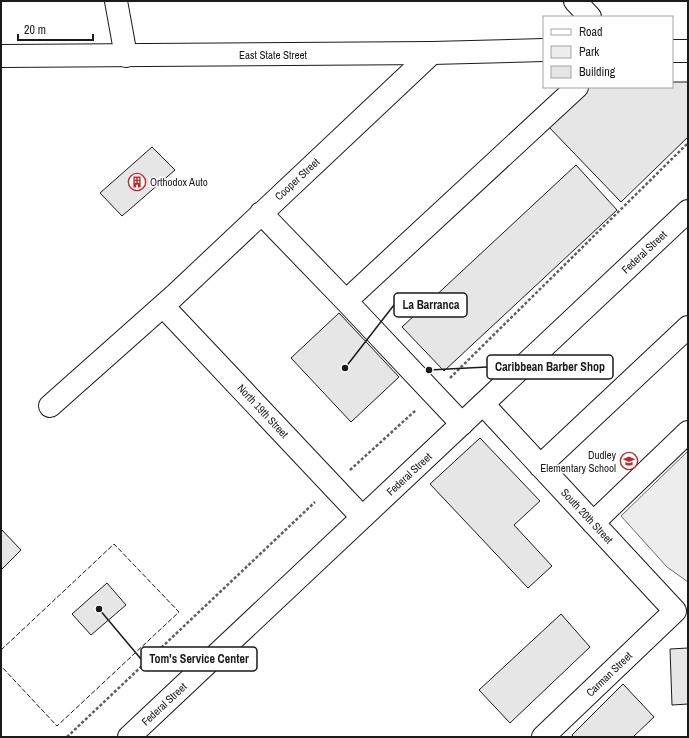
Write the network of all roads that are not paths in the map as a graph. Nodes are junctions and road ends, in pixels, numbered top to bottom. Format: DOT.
graph roads {
  1 [pos="116,1"];
  2 [pos="575,1"];
  3 [pos="589,16"];
  4 [pos="543,50"];
  5 [pos="673,51"];
  6 [pos="688,52"];
  7 [pos="432,54"];
  8 [pos="1,56"];
  9 [pos="126,56"];
  10 [pos="576,88"];
  11 [pos="688,211"];
  12 [pos="261,214"];
  13 [pos="346,300"];
  14 [pos="163,306"];
  15 [pos="688,327"];
  16 [pos="483,404"];
  17 [pos="50,406"];
  18 [pos="462,424"];
  19 [pos="688,432"];
  20 [pos="540,466"];
  21 [pos="362,517"];
  22 [pos="593,523"];
  23 [pos="681,611"];
  24 [pos="129,737"];
  25 [pos="543,737"];
  1 -- 9 [label="main road"];
  2 -- 3 [label="main road"];
  4 -- 7 [label="main road, East State Street"];
  5 -- 6 [label="main road"];
  7 -- 9 [label="main road, East State Street"];
  7 -- 12 [label="main road, Cooper Street"];
  8 -- 9 [label="main road, East State Street"];
  10 -- 13 [label="main road"];
  11 -- 16 [label="main road, Federal Street"];
  12 -- 13 [label="main road"];
  12 -- 14 [label="main road, Cooper Street"];
  13 -- 18 [label="main road"];
  14 -- 17 [label="main road, Cooper Street"];
  14 -- 21 [label="main road, North 19th Street"];
  15 -- 20 [label="main road"];
  16 -- 18 [label="main road, Federal Street"];
  16 -- 20 [label="main road, South 20th Street"];
  18 -- 21 [label="main road, Federal Street"];
  19 -- 22 [label="main road"];
  20 -- 22 [label="main road, South 20th Street"];
  21 -- 24 [label="main road, Federal Street"];
  22 -- 23 [label="main road, South 20th Street"];
  23 -- 25 [label="main road, Carman Street"];
}
